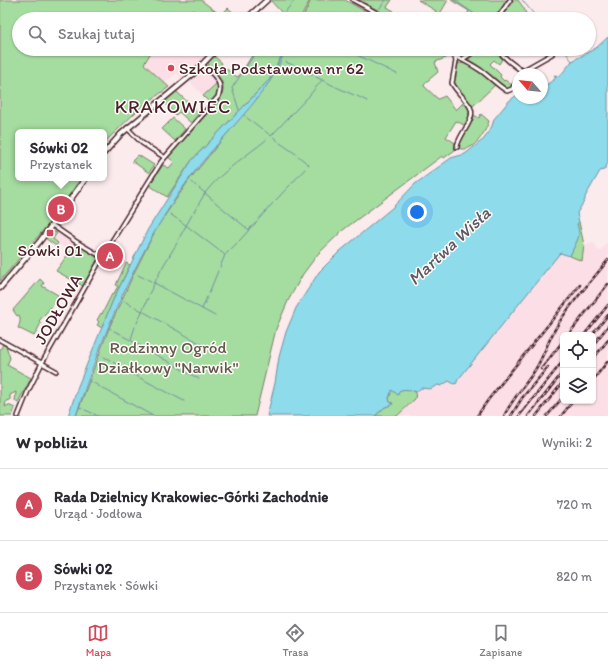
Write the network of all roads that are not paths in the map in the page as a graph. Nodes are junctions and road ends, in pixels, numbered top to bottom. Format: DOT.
graph roads {
  1 [pos="267,0"];
  2 [pos="353,0"];
  3 [pos="510,0"];
  4 [pos="254,12"];
  5 [pos="375,12"];
  6 [pos="502,12"];
  7 [pos="210,56"];
  8 [pos="467,56"];
  9 [pos="503,56"];
  10 [pos="549,56"];
  11 [pos="456,57"];
  12 [pos="462,59"];
  13 [pos="202,65"];
  14 [pos="516,68"];
  15 [pos="529,68"];
  16 [pos="512,89"];
  17 [pos="127,128"];
  18 [pos="456,147"];
  19 [pos="107,150"];
  20 [pos="164,157"];
  21 [pos="84,181"];
  22 [pos="52,225"];
  23 [pos="102,257"];
  24 [pos="0,288"];
  25 [pos="0,340"];
  26 [pos="42,363"];
  27 [pos="56,371"];
  28 [pos="18,416"];
  1 -- 4 [label="street"];
  2 -- 5 [label="street"];
  3 -- 6 [label="street"];
  7 -- 13 [label="street"];
  8 -- 12 [label="street"];
  9 -- 14 [label="street"];
  10 -- 15 [label="street"];
  11 -- 12 [label="street"];
  11 -- 18 [label="street"];
  12 -- 16 [label="street"];
  13 -- 17 [label="street"];
  13 -- 20 [label="street, JODŁOWA"];
  17 -- 19 [label="street"];
  17 -- 20 [label="street"];
  20 -- 23 [label="street, JODŁOWA"];
  21 -- 22 [label="street"];
  22 -- 23 [label="street"];
  22 -- 24 [label="street"];
  23 -- 26 [label="street, JODŁOWA"];
  25 -- 26 [label="street"];
  26 -- 27 [label="street"];
  26 -- 28 [label="street, JODŁOWA"];
}
